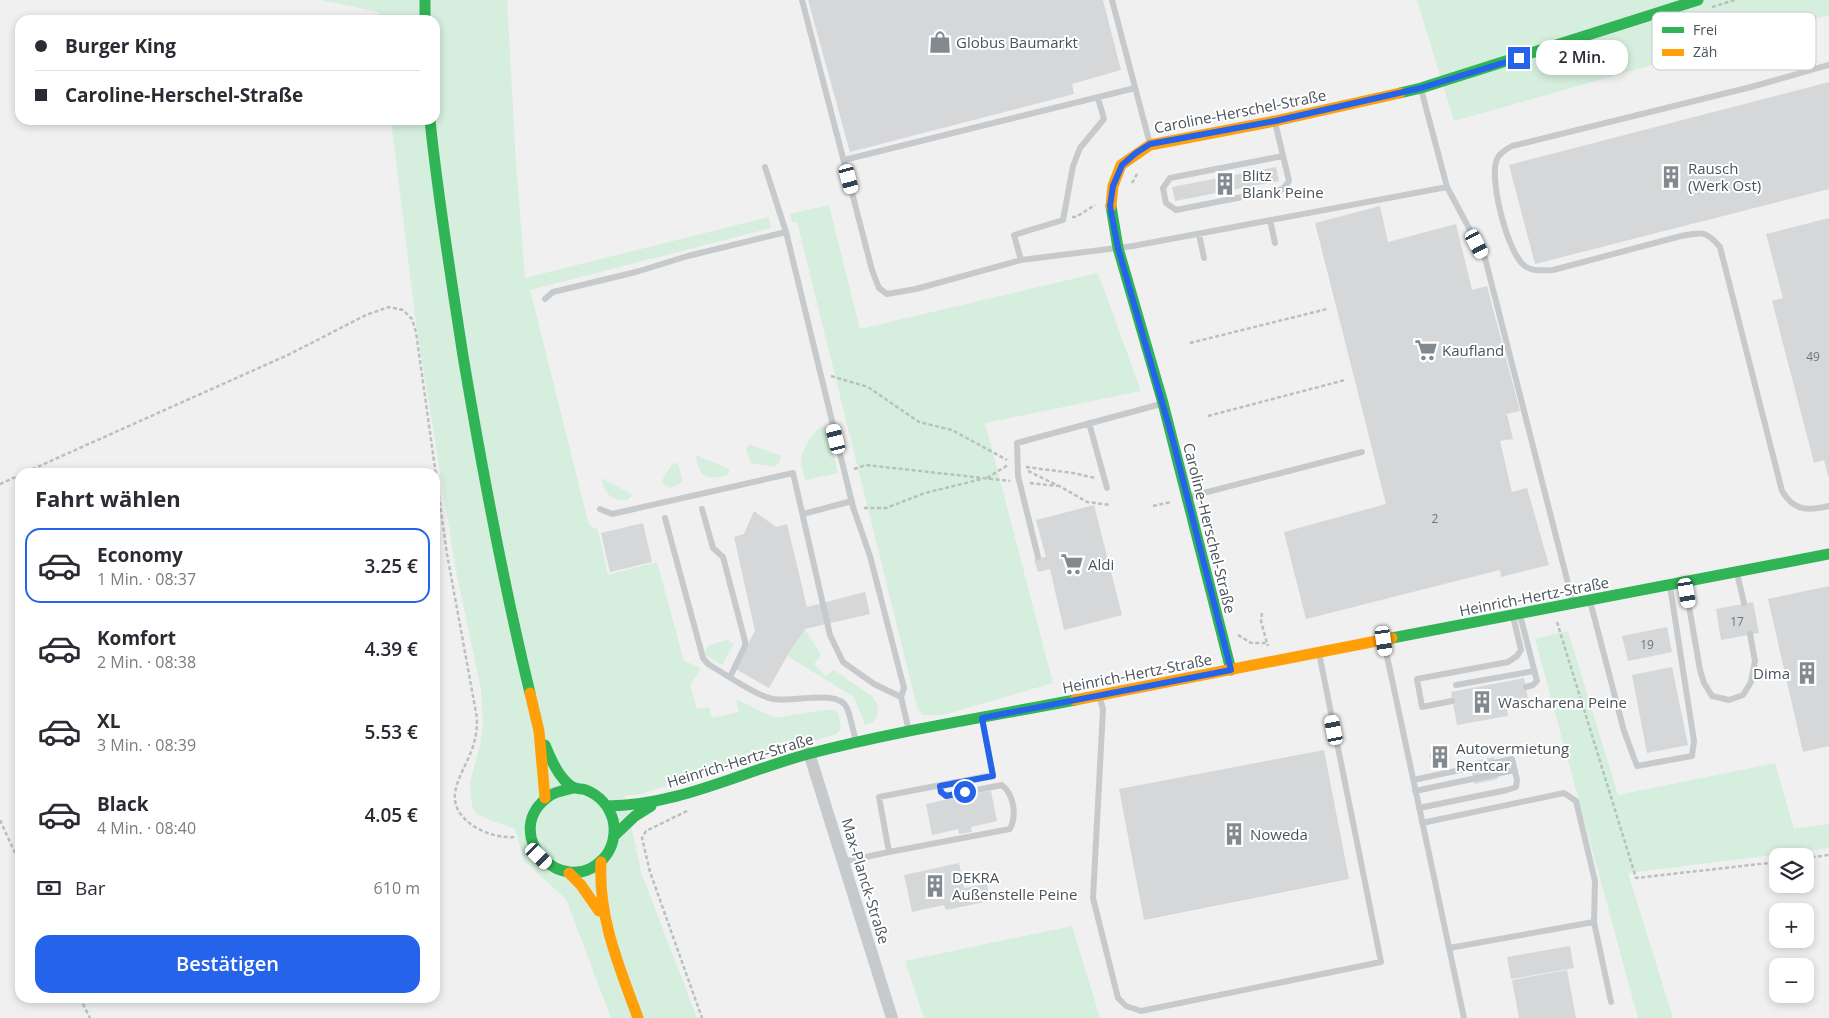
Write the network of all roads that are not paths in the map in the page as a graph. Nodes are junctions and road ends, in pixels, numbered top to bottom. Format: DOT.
graph roads {
  1 [pos="425,0"];
  2 [pos="802,0"];
  3 [pos="1112,0"];
  4 [pos="1698,0"];
  5 [pos="1660,12"];
  6 [pos="425,15"];
  7 [pos="1652,15"];
  8 [pos="1829,66"];
  9 [pos="1814,70"];
  10 [pos="1816,70"];
  11 [pos="1135,88"];
  12 [pos="1421,88"];
  13 [pos="1098,98"];
  14 [pos="1275,121"];
  15 [pos="431,125"];
  16 [pos="1150,144"];
  17 [pos="1283,156"];
  18 [pos="844,160"];
  19 [pos="765,167"];
  20 [pos="1447,187"];
  21 [pos="1270,220"];
  22 [pos="786,232"];
  23 [pos="1199,234"];
  24 [pos="1275,243"];
  25 [pos="1118,248"];
  26 [pos="1204,258"];
  27 [pos="1021,260"];
  28 [pos="545,299"];
  29 [pos="1162,403"];
  30 [pos="1089,423"];
  31 [pos="1362,452"];
  32 [pos="1107,488"];
  33 [pos="1187,498"];
  34 [pos="852,504"];
  35 [pos="1829,506"];
  36 [pos="600,509"];
  37 [pos="702,509"];
  38 [pos="803,514"];
  39 [pos="666,518"];
  40 [pos="1829,554"];
  41 [pos="1038,557"];
  42 [pos="1737,572"];
  43 [pos="1685,582"];
  44 [pos="1670,585"];
  45 [pos="1590,600"];
  46 [pos="1573,603"];
  47 [pos="1744,603"];
  48 [pos="1516,614"];
  49 [pos="1750,634"];
  50 [pos="1384,641"];
  51 [pos="1319,653"];
  52 [pos="1231,670"];
  53 [pos="1534,671"];
  54 [pos="730,677"];
  55 [pos="1456,685"];
  56 [pos="1526,687"];
  57 [pos="1099,695"];
  58 [pos="902,697"];
  59 [pos="1452,701"];
  60 [pos="982,718"];
  61 [pos="539,731"];
  62 [pos="910,732"];
  63 [pos="856,742"];
  64 [pos="809,753"];
  65 [pos="1515,770"];
  66 [pos="1413,780"];
  67 [pos="940,786"];
  68 [pos="573,788"];
  69 [pos="1415,791"];
  70 [pos="544,798"];
  71 [pos="662,801"];
  72 [pos="607,806"];
  73 [pos="1419,808"];
  74 [pos="1422,822"];
  75 [pos="614,835"];
  76 [pos="889,852"];
  77 [pos="601,862"];
  78 [pos="842,862"];
  79 [pos="569,873"];
  80 [pos="1594,922"];
  81 [pos="606,926"];
  82 [pos="1449,948"];
  83 [pos="1611,1002"];
  84 [pos="638,1018"];
  85 [pos="892,1018"];
  86 [pos="1464,1018"];
  1 -- 6 [label="street"];
  2 -- 18 [label="lane"];
  3 -- 11 [label="lane"];
  4 -- 5 [label="street, Caroline-Herschel-Straße"];
  7 -- 12 [label="street, Caroline-Herschel-Straße"];
  8 -- 10 [label="lane"];
  9 -- 35 [label="lane"];
  11 -- 13 [label="lane"];
  11 -- 16 [label="lane"];
  12 -- 14 [label="street, Caroline-Herschel-Straße"];
  12 -- 20 [label="lane"];
  13 -- 18 [label="lane"];
  13 -- 27 [label="lane"];
  14 -- 16 [label="street, Caroline-Herschel-Straße"];
  14 -- 17 [label="lane"];
  15 -- 61 [label="street"];
  16 -- 25 [label="street, Caroline-Herschel-Straße"];
  17 -- 17 [label="lane"];
  18 -- 27 [label="lane"];
  19 -- 22 [label="lane"];
  20 -- 21 [label="lane"];
  20 -- 46 [label="lane"];
  21 -- 23 [label="lane"];
  21 -- 24 [label="lane"];
  22 -- 28 [label="lane"];
  22 -- 34 [label="lane"];
  23 -- 25 [label="lane"];
  23 -- 26 [label="lane"];
  25 -- 27 [label="lane"];
  25 -- 29 [label="street, Caroline-Herschel-Straße"];
  29 -- 30 [label="lane"];
  29 -- 33 [label="street, Caroline-Herschel-Straße"];
  30 -- 32 [label="lane"];
  30 -- 41 [label="lane"];
  31 -- 33 [label="lane"];
  33 -- 52 [label="street, Caroline-Herschel-Straße"];
  34 -- 38 [label="lane"];
  34 -- 58 [label="lane"];
  36 -- 38 [label="lane"];
  37 -- 54 [label="lane"];
  38 -- 58 [label="lane"];
  39 -- 54 [label="lane"];
  40 -- 42 [label="street, Heinrich-Hertz-Straße"];
  42 -- 43 [label="street, Heinrich-Hertz-Straße"];
  42 -- 47 [label="lane"];
  43 -- 44 [label="street, Heinrich-Hertz-Straße"];
  43 -- 49 [label="lane"];
  44 -- 45 [label="street, Heinrich-Hertz-Straße"];
  44 -- 45 [label="lane"];
  45 -- 46 [label="street, Heinrich-Hertz-Straße"];
  46 -- 48 [label="street, Heinrich-Hertz-Straße"];
  48 -- 50 [label="street, Heinrich-Hertz-Straße"];
  48 -- 53 [label="lane"];
  48 -- 59 [label="lane"];
  50 -- 51 [label="street, Heinrich-Hertz-Straße"];
  50 -- 66 [label="lane"];
  51 -- 52 [label="street, Heinrich-Hertz-Straße"];
  51 -- 57 [label="lane"];
  52 -- 57 [label="street, Heinrich-Hertz-Straße"];
  53 -- 55 [label="lane"];
  53 -- 56 [label="lane"];
  54 -- 63 [label="lane"];
  57 -- 60 [label="street, Heinrich-Hertz-Straße"];
  58 -- 62 [label="lane"];
  60 -- 62 [label="street, Heinrich-Hertz-Straße"];
  60 -- 67 [label="lane"];
  61 -- 68 [label="street"];
  61 -- 70 [label="street"];
  62 -- 63 [label="street, Heinrich-Hertz-Straße"];
  63 -- 64 [label="street, Heinrich-Hertz-Straße"];
  64 -- 71 [label="street, Heinrich-Hertz-Straße"];
  64 -- 78 [label="street, Max-Planck-Straße"];
  65 -- 66 [label="lane"];
  65 -- 69 [label="lane"];
  65 -- 73 [label="lane"];
  66 -- 69 [label="lane"];
  67 -- 76 [label="lane"];
  67 -- 76 [label="lane"];
  68 -- 70 [label="street"];
  68 -- 72 [label="street"];
  69 -- 73 [label="lane"];
  70 -- 79 [label="street"];
  71 -- 72 [label="street, Heinrich-Hertz-Straße"];
  71 -- 75 [label="street, Heinrich-Hertz-Straße"];
  72 -- 75 [label="street"];
  73 -- 74 [label="lane"];
  74 -- 80 [label="lane"];
  74 -- 82 [label="lane"];
  75 -- 77 [label="street"];
  76 -- 78 [label="lane"];
  77 -- 79 [label="street"];
  77 -- 81 [label="street"];
  78 -- 85 [label="street, Max-Planck-Straße"];
  79 -- 81 [label="street"];
  80 -- 82 [label="lane"];
  80 -- 83 [label="lane"];
  81 -- 84 [label="street"];
  82 -- 86 [label="lane"];
}
